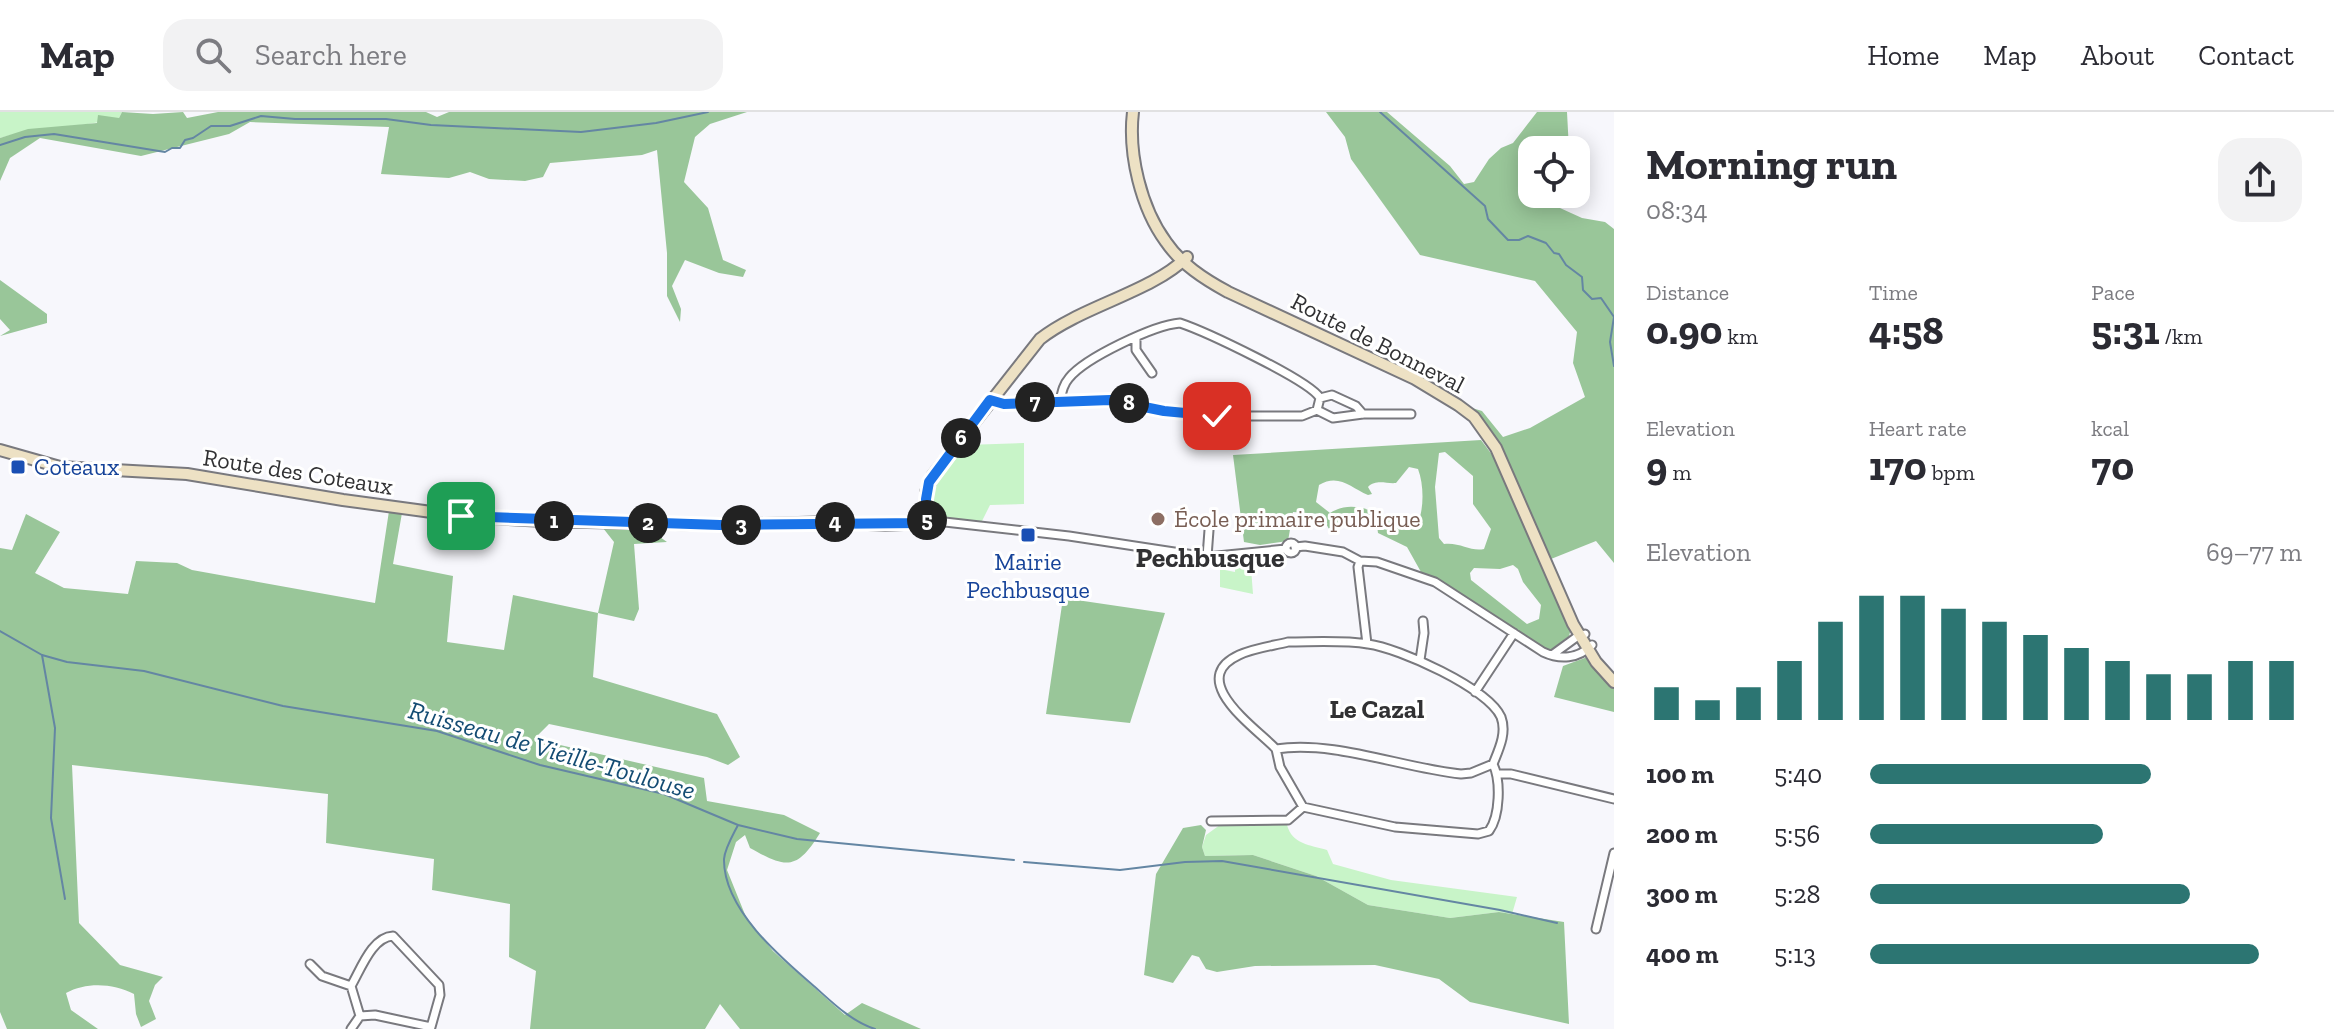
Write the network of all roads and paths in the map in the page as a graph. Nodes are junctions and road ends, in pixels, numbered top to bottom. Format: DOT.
graph roads {
  1 [pos="1133,112"];
  2 [pos="1184,259"];
  3 [pos="1136,337"];
  4 [pos="1152,373"];
  5 [pos="998,390"];
  6 [pos="1320,398"];
  7 [pos="990,400"];
  8 [pos="1060,401"];
  9 [pos="1013,402"];
  10 [pos="1317,410"];
  11 [pos="1363,414"];
  12 [pos="1411,414"];
  13 [pos="0,450"];
  14 [pos="927,520"];
  15 [pos="1209,530"];
  16 [pos="1207,557"];
  17 [pos="1360,561"];
  18 [pos="1423,621"];
  19 [pos="1514,633"];
  20 [pos="1583,639"];
  21 [pos="1367,644"];
  22 [pos="1550,656"];
  23 [pos="1420,660"];
  24 [pos="1614,681"];
  25 [pos="1475,692"];
  26 [pos="1276,749"];
  27 [pos="1493,764"];
  28 [pos="1498,774"];
  29 [pos="1614,799"];
  30 [pos="1303,807"];
  31 [pos="1211,821"];
  32 [pos="1614,853"];
  33 [pos="1596,929"];
  34 [pos="310,964"];
  35 [pos="351,986"];
  36 [pos="360,1016"];
  37 [pos="432,1028"];
  38 [pos="351,1029"];
  1 -- 2 [label="street, Route de Bonneval"];
  2 -- 5 [label="street"];
  2 -- 20 [label="street, Route de Bonneval"];
  3 -- 4 [label="street"];
  3 -- 6 [label="street"];
  3 -- 8 [label="street"];
  5 -- 7 [label="street"];
  5 -- 9 [label="street"];
  6 -- 10 [label="street"];
  6 -- 11 [label="street"];
  7 -- 9 [label="street"];
  7 -- 14 [label="street"];
  8 -- 9 [label="street"];
  8 -- 10 [label="street"];
  10 -- 11 [label="street"];
  11 -- 12 [label="street"];
  13 -- 14 [label="street, Route des Coteaux"];
  14 -- 16 [label="street"];
  15 -- 16 [label="street"];
  16 -- 17 [label="street"];
  17 -- 19 [label="street"];
  17 -- 21 [label="street"];
  18 -- 23 [label="street"];
  19 -- 22 [label="street"];
  19 -- 25 [label="street"];
  20 -- 22 [label="street"];
  20 -- 22 [label="street"];
  20 -- 24 [label="street, Route de Bonneval"];
  21 -- 23 [label="street"];
  21 -- 26 [label="street"];
  23 -- 25 [label="street"];
  25 -- 27 [label="street"];
  26 -- 27 [label="street"];
  26 -- 30 [label="street"];
  27 -- 28 [label="street"];
  28 -- 29 [label="street"];
  28 -- 30 [label="street"];
  30 -- 31 [label="street"];
  32 -- 33 [label="street"];
  34 -- 35 [label="street"];
  35 -- 36 [label="street"];
  35 -- 37 [label="street"];
  36 -- 37 [label="street"];
  36 -- 38 [label="street"];
}
